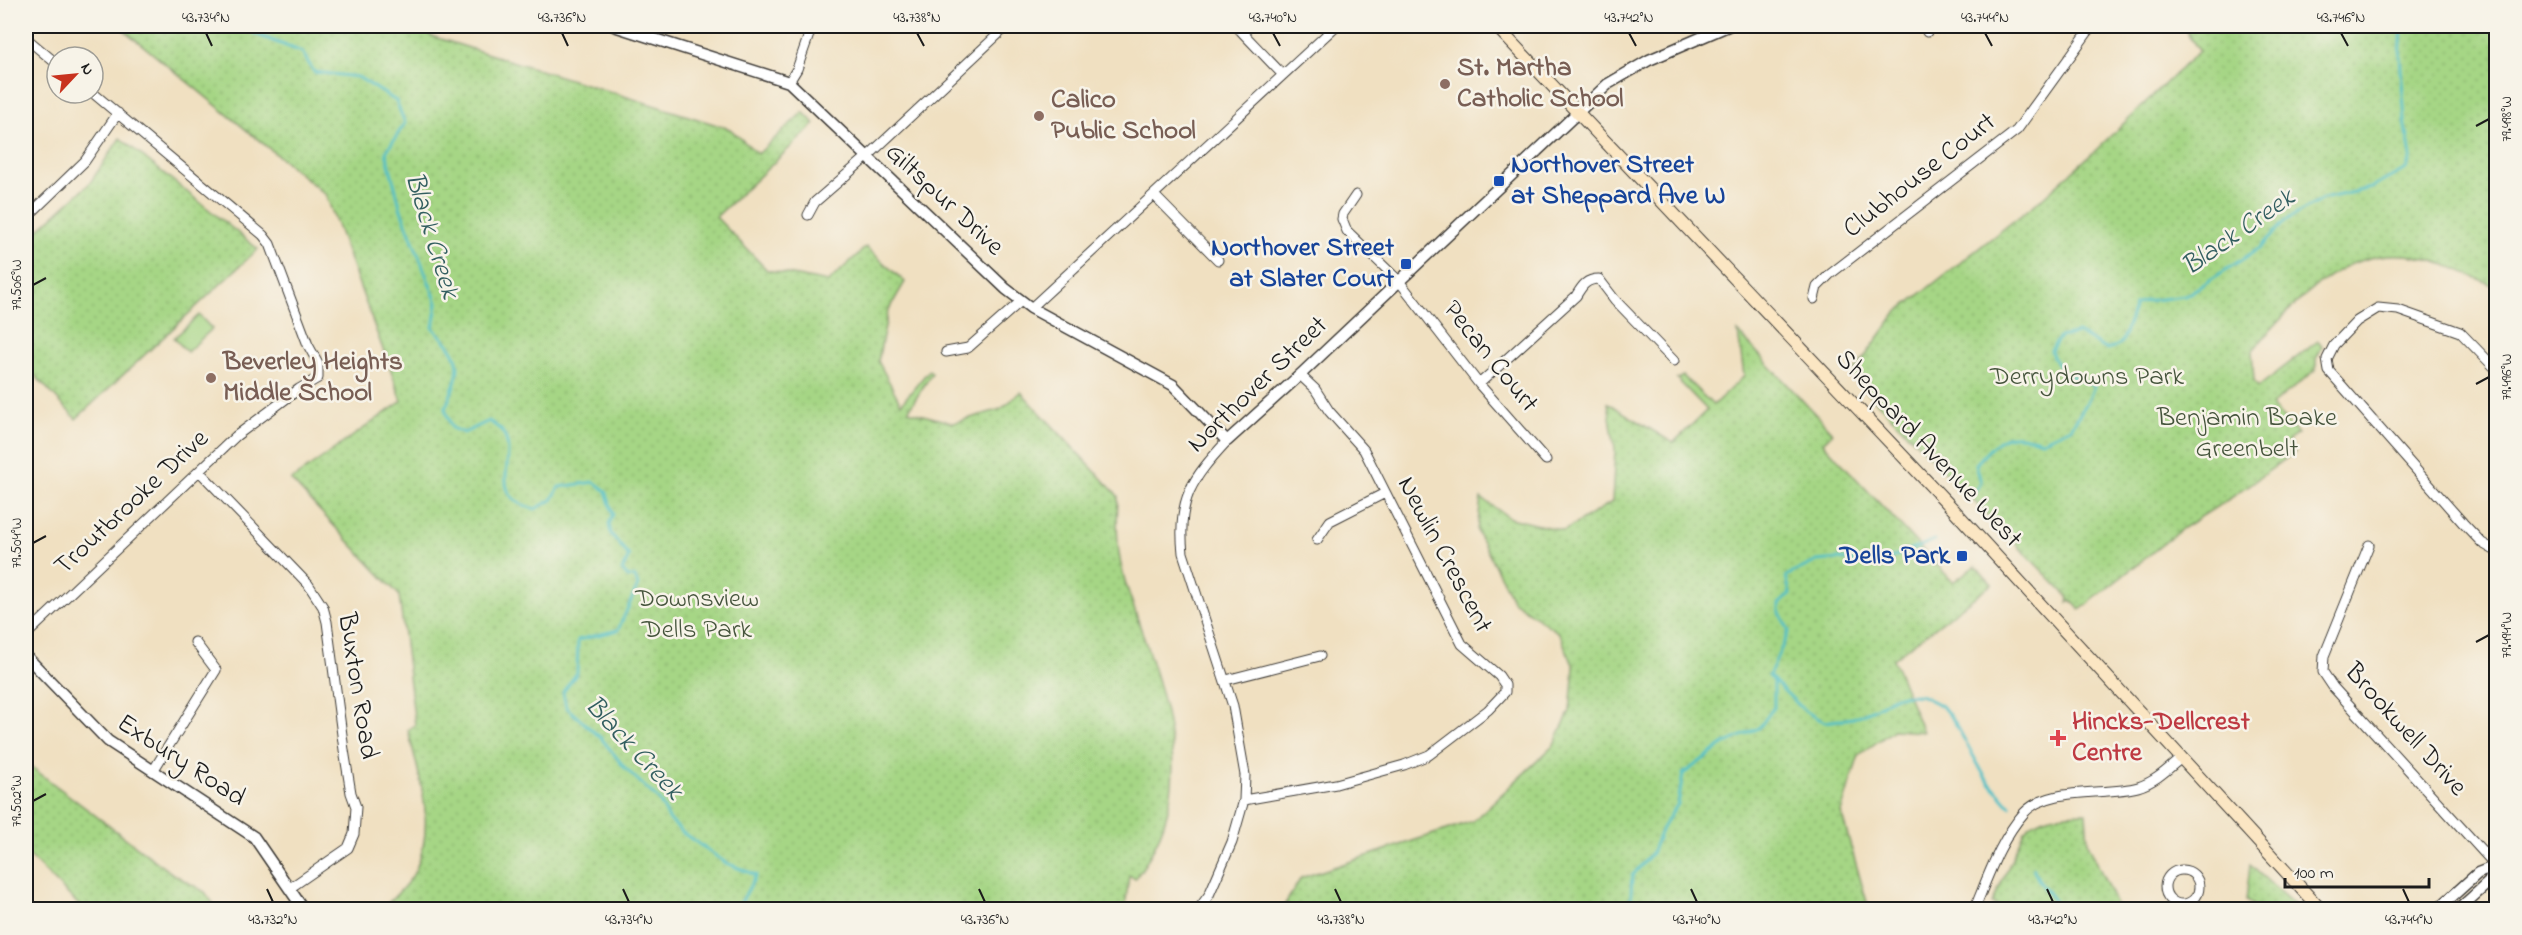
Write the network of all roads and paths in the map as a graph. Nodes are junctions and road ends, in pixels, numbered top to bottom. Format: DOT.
graph roads {
  1 [pos="614,26"];
  2 [pos="812,26"];
  3 [pos="1007,26"];
  4 [pos="1236,26"];
  5 [pos="1336,26"];
  6 [pos="1496,26"];
  7 [pos="1728,26"];
  8 [pos="2092,26"];
  9 [pos="26,38"];
  10 [pos="45,54"];
  11 [pos="1283,75"];
  12 [pos="789,82"];
  13 [pos="105,103"];
  14 [pos="118,113"];
  15 [pos="1579,114"];
  16 [pos="867,157"];
  17 [pos="1155,195"];
  18 [pos="1356,195"];
  19 [pos="808,215"];
  20 [pos="26,218"];
  21 [pos="1218,261"];
  22 [pos="1399,281"];
  23 [pos="1814,299"];
  24 [pos="1026,305"];
  25 [pos="946,352"];
  26 [pos="1674,361"];
  27 [pos="2496,369"];
  28 [pos="1300,375"];
  29 [pos="1479,384"];
  30 [pos="1227,441"];
  31 [pos="1546,460"];
  32 [pos="199,471"];
  33 [pos="1385,493"];
  34 [pos="1317,540"];
  35 [pos="2369,545"];
  36 [pos="2496,551"];
  37 [pos="26,634"];
  38 [pos="195,642"];
  39 [pos="26,656"];
  40 [pos="1320,656"];
  41 [pos="1226,680"];
  42 [pos="2180,759"];
  43 [pos="153,771"];
  44 [pos="1244,800"];
  45 [pos="2496,866"];
  46 [pos="290,888"];
  47 [pos="2318,908"];
  48 [pos="304,909"];
  49 [pos="1198,909"];
  50 [pos="1974,909"];
  51 [pos="2437,909"];
  52 [pos="2458,909"];
  1 -- 12 [label="street, Giltspur Drive"];
  2 -- 12 [label="street"];
  3 -- 16 [label="street"];
  4 -- 11 [label="street"];
  5 -- 11 [label="street"];
  6 -- 15 [label="main road, Sheppard Avenue West"];
  7 -- 15 [label="street, Northover Street"];
  8 -- 23 [label="street, Clubhouse Court"];
  9 -- 10 [label="street"];
  11 -- 17 [label="street"];
  12 -- 16 [label="street, Giltspur Drive"];
  13 -- 14 [label="street, Troutbrooke Drive"];
  14 -- 20 [label="street"];
  14 -- 32 [label="street, Troutbrooke Drive"];
  15 -- 22 [label="street, Northover Street"];
  15 -- 42 [label="main road, Sheppard Avenue West"];
  16 -- 19 [label="street"];
  16 -- 24 [label="street, Giltspur Drive"];
  17 -- 21 [label="street"];
  17 -- 24 [label="street"];
  18 -- 22 [label="street, Pecan Court"];
  22 -- 28 [label="street, Northover Street"];
  22 -- 29 [label="street, Pecan Court"];
  24 -- 25 [label="street"];
  24 -- 30 [label="street, Giltspur Drive"];
  26 -- 29 [label="street"];
  27 -- 36 [label="street"];
  28 -- 30 [label="street, Northover Street"];
  28 -- 33 [label="street, Newlin Crescent"];
  29 -- 31 [label="street, Pecan Court"];
  30 -- 41 [label="street, Northover Street"];
  32 -- 37 [label="street, Troutbrooke Drive"];
  32 -- 46 [label="street, Buxton Road"];
  33 -- 34 [label="street"];
  33 -- 44 [label="street, Newlin Crescent"];
  35 -- 45 [label="street, Brookwell Drive"];
  38 -- 43 [label="street"];
  39 -- 43 [label="street, Exbury Road"];
  40 -- 41 [label="street"];
  41 -- 44 [label="street, Northover Street"];
  42 -- 47 [label="main road, Sheppard Avenue West"];
  42 -- 50 [label="street"];
  43 -- 46 [label="street, Exbury Road"];
  44 -- 49 [label="street, Northover Street"];
  45 -- 51 [label="street"];
  45 -- 52 [label="street"];
  46 -- 48 [label="street, Exbury Road"];
}
